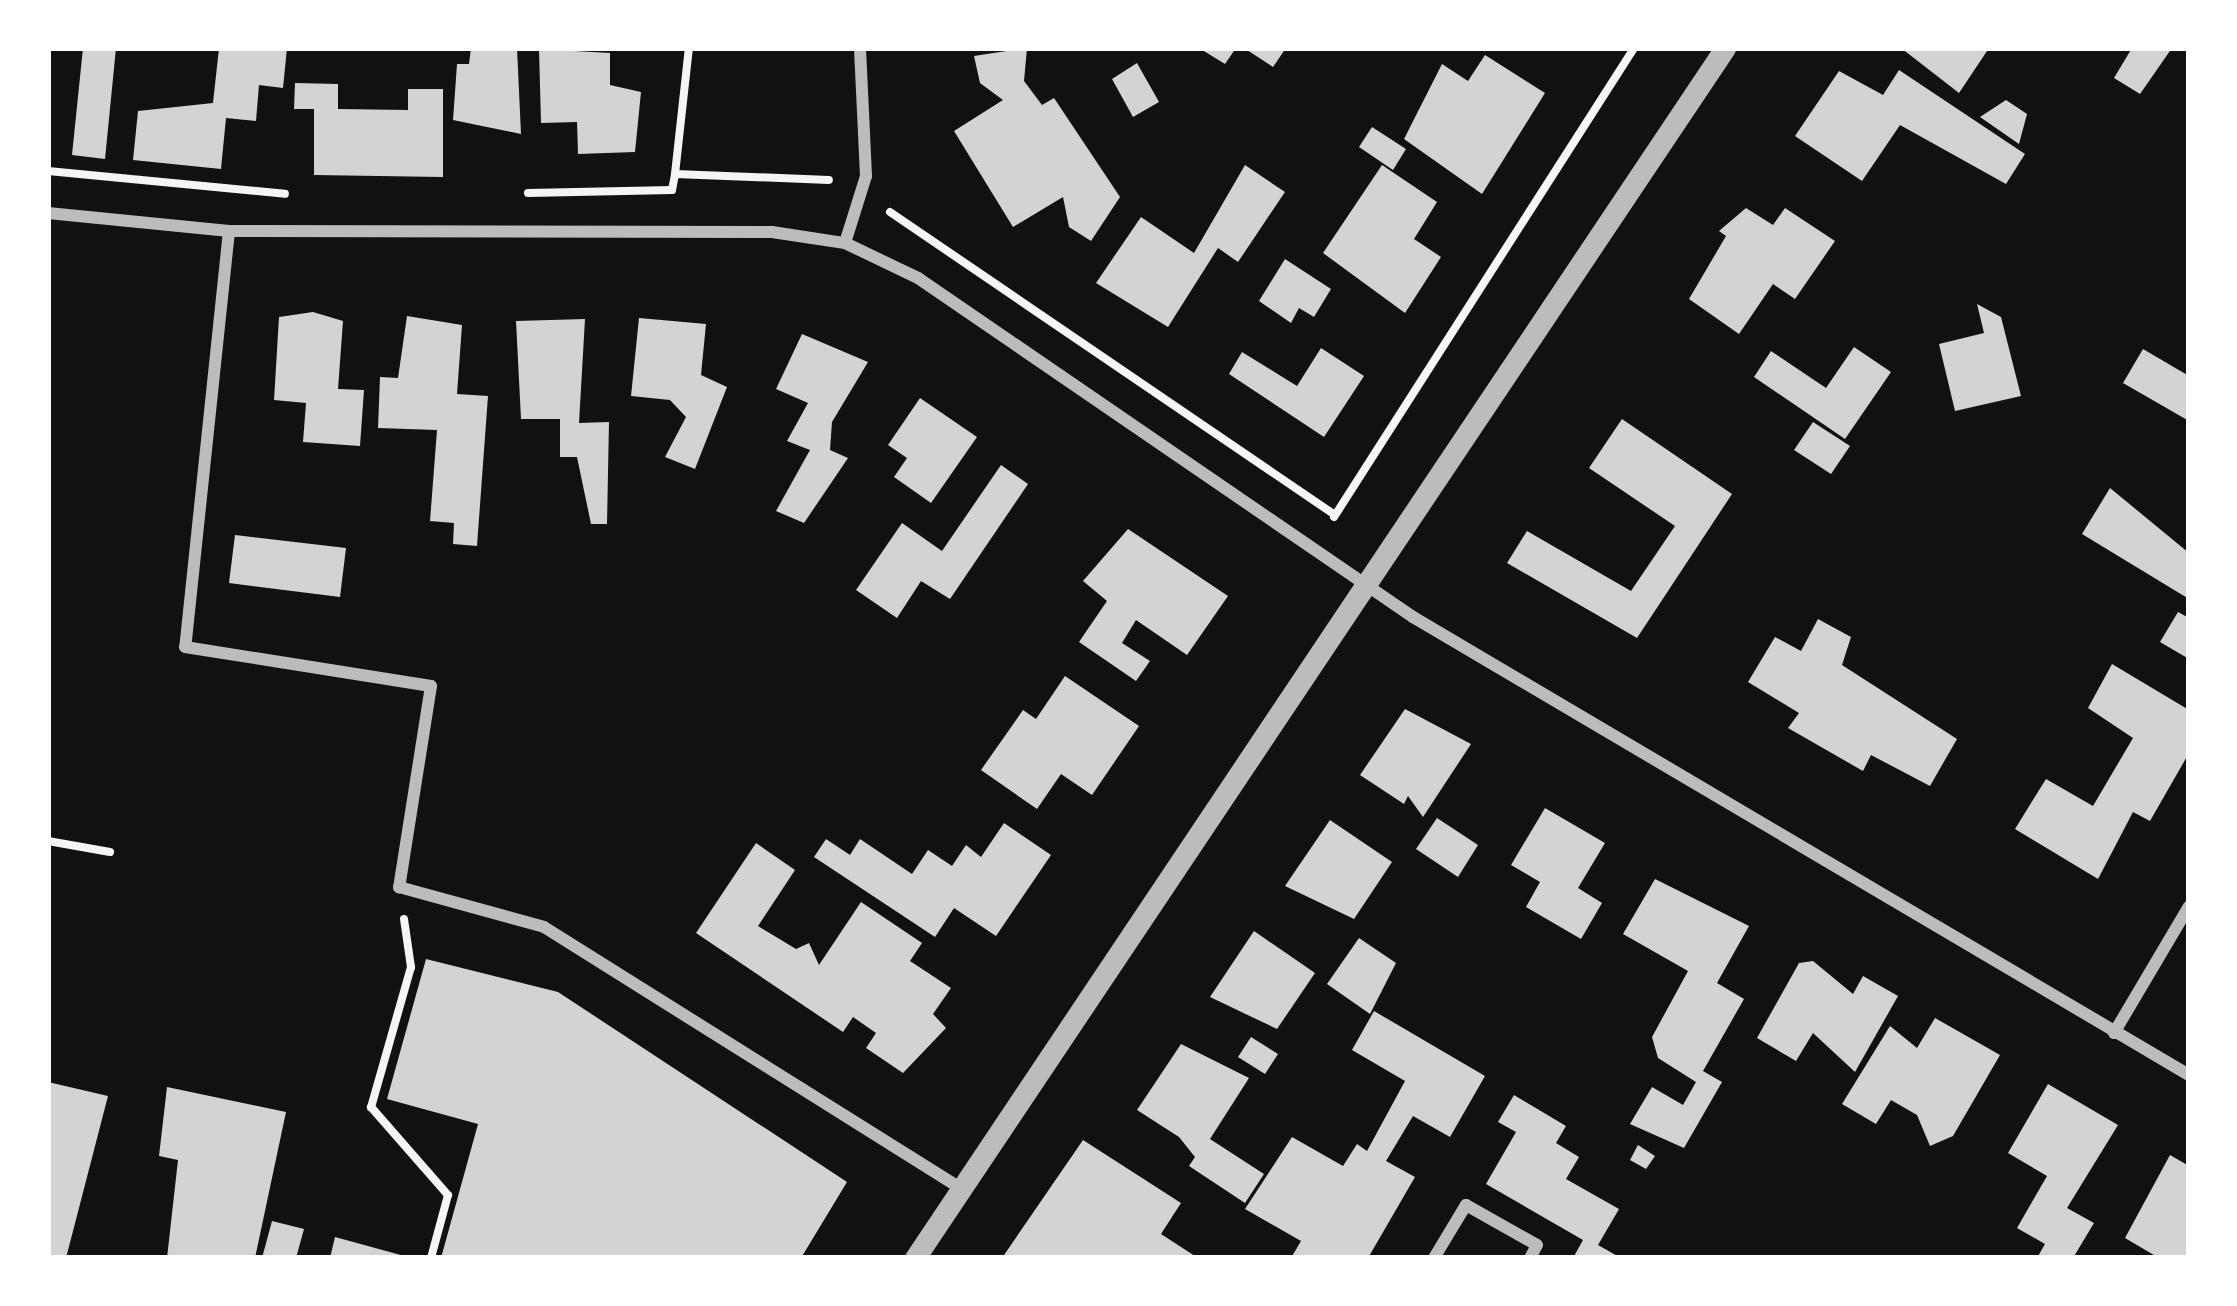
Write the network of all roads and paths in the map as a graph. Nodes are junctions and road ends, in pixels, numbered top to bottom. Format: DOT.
graph roads {
  1 [pos="689,48"];
  2 [pos="860,48"];
  3 [pos="1634,48"];
  4 [pos="1725,48"];
  5 [pos="676,174"];
  6 [pos="48,213"];
  7 [pos="229,231"];
  8 [pos="845,243"];
  9 [pos="1335,515"];
  10 [pos="1366,583"];
  11 [pos="48,841"];
  12 [pos="110,852"];
  13 [pos="399,887"];
  14 [pos="2189,905"];
  15 [pos="2114,1033"];
  16 [pos="2189,1075"];
  17 [pos="961,1189"];
  18 [pos="431,1258"];
  19 [pos="916,1258"];
  20 [pos="1434,1258"];
  21 [pos="1530,1258"];
  1 -- 5 [label="path"];
  2 -- 8 [label="street"];
  3 -- 9 [label="path"];
  4 -- 10 [label="street"];
  6 -- 7 [label="street"];
  7 -- 8 [label="street"];
  7 -- 13 [label="street"];
  8 -- 10 [label="street"];
  10 -- 15 [label="street"];
  10 -- 17 [label="street"];
  11 -- 12 [label="path"];
  13 -- 17 [label="street"];
  13 -- 18 [label="path"];
  14 -- 15 [label="street"];
  15 -- 16 [label="street"];
  17 -- 19 [label="street"];
  20 -- 21 [label="street"];
}
